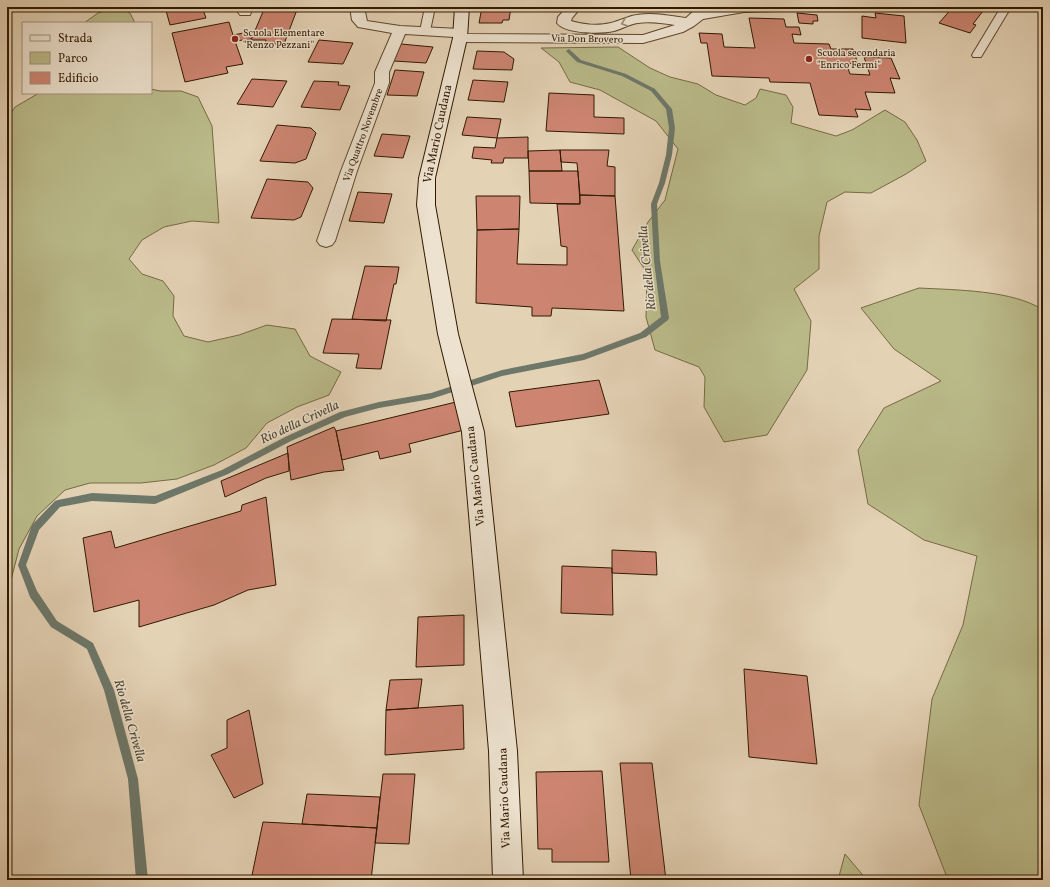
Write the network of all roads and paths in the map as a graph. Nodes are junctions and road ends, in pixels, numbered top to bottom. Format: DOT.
graph roads {
  1 [pos="357,7"];
  2 [pos="430,7"];
  3 [pos="462,7"];
  4 [pos="574,7"];
  5 [pos="774,7"];
  6 [pos="818,7"];
  7 [pos="824,7"];
  8 [pos="1006,7"];
  9 [pos="703,11"];
  10 [pos="690,23"];
  11 [pos="400,30"];
  12 [pos="425,30"];
  13 [pos="460,35"];
  14 [pos="977,55"];
  15 [pos="326,241"];
  16 [pos="508,880"];
  1 -- 11 [label="street"];
  2 -- 12 [label="lane"];
  3 -- 13 [label="street, Via Mario Caudana"];
  10 -- 4 [label="street, one-way"];
  5 -- 9 [label="street"];
  6 -- 7 [label="street"];
  8 -- 14 [label="lane"];
  9 -- 10 [label="street, Via Don Brovero"];
  10 -- 13 [label="street, Via Don Brovero"];
  11 -- 12 [label="street"];
  11 -- 15 [label="street, Via Quattro Novembre"];
  12 -- 13 [label="street"];
  13 -- 16 [label="street, Via Mario Caudana"];
}
